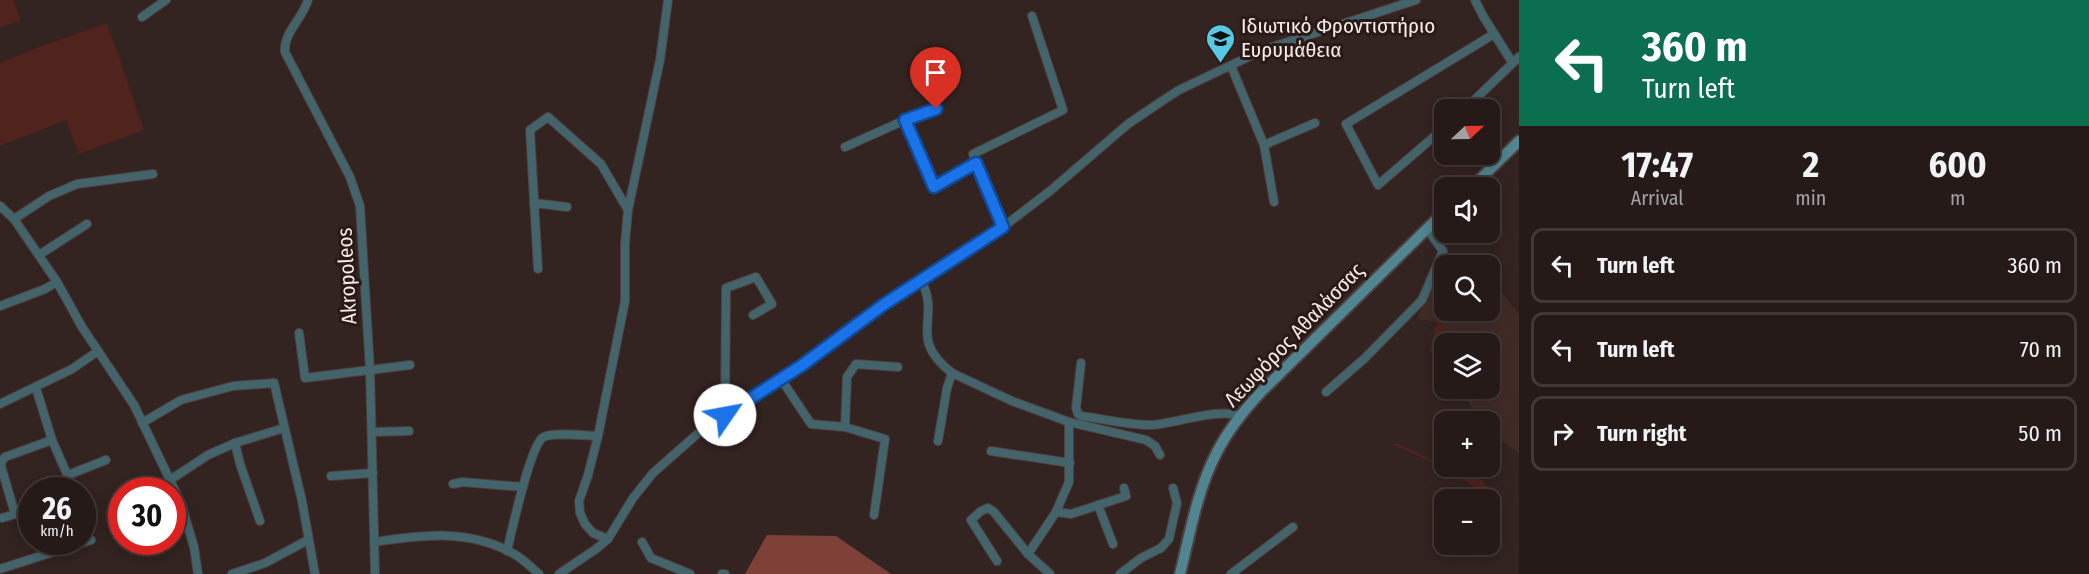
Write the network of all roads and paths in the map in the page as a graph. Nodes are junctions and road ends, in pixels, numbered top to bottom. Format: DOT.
graph roads {
  1 [pos="166,0"];
  2 [pos="308,0"];
  3 [pos="668,0"];
  4 [pos="1416,0"];
  5 [pos="1475,0"];
  6 [pos="1032,16"];
  7 [pos="141,17"];
  8 [pos="1494,34"];
  9 [pos="1516,60"];
  10 [pos="1230,66"];
  11 [pos="1475,99"];
  12 [pos="936,109"];
  13 [pos="905,120"];
  14 [pos="1315,123"];
  15 [pos="1434,136"];
  16 [pos="1519,141"];
  17 [pos="1264,145"];
  18 [pos="845,147"];
  19 [pos="976,163"];
  20 [pos="153,174"];
  21 [pos="1481,177"];
  22 [pos="1274,202"];
  23 [pos="534,203"];
  24 [pos="0,206"];
  25 [pos="567,207"];
  26 [pos="628,210"];
  27 [pos="14,219"];
  28 [pos="1434,222"];
  29 [pos="87,224"];
  30 [pos="1003,227"];
  31 [pos="1427,229"];
  32 [pos="39,255"];
  33 [pos="538,268"];
  34 [pos="921,279"];
  35 [pos="57,282"];
  36 [pos="0,306"];
  37 [pos="753,315"];
  38 [pos="299,333"];
  39 [pos="98,351"];
  40 [pos="1081,363"];
  41 [pos="410,365"];
  42 [pos="898,367"];
  43 [pos="370,370"];
  44 [pos="952,373"];
  45 [pos="781,379"];
  46 [pos="36,388"];
  47 [pos="1326,392"];
  48 [pos="0,404"];
  49 [pos="725,415"];
  50 [pos="1239,416"];
  51 [pos="1069,422"];
  52 [pos="142,423"];
  53 [pos="845,427"];
  54 [pos="284,428"];
  55 [pos="409,430"];
  56 [pos="372,432"];
  57 [pos="598,436"];
  58 [pos="52,440"];
  59 [pos="938,441"];
  60 [pos="235,443"];
  61 [pos="991,451"];
  62 [pos="1160,455"];
  63 [pos="106,460"];
  64 [pos="1070,463"];
  65 [pos="373,473"];
  66 [pos="68,475"];
  67 [pos="331,476"];
  68 [pos="169,477"];
  69 [pos="175,477"];
  70 [pos="453,484"];
  71 [pos="523,487"];
  72 [pos="1124,488"];
  73 [pos="1173,488"];
  74 [pos="1098,505"];
  75 [pos="1056,512"];
  76 [pos="18,513"];
  77 [pos="15,514"];
  78 [pos="874,516"];
  79 [pos="2,518"];
  80 [pos="186,519"];
  81 [pos="260,521"];
  82 [pos="1293,527"];
  83 [pos="608,539"];
  84 [pos="308,540"];
  85 [pos="374,542"];
  86 [pos="642,542"];
  87 [pos="1113,544"];
  88 [pos="507,551"];
  89 [pos="1028,554"];
  90 [pos="44,555"];
  91 [pos="997,561"];
  92 [pos="0,569"];
  93 [pos="243,573"];
  94 [pos="198,574"];
  95 [pos="232,574"];
  96 [pos="315,574"];
  97 [pos="375,574"];
  98 [pos="539,574"];
  99 [pos="559,574"];
  100 [pos="690,574"];
  101 [pos="1050,574"];
  102 [pos="1120,574"];
  103 [pos="1180,574"];
  104 [pos="1231,574"];
  1 -- 7 [label="street"];
  2 -- 43 [label="street, Akropoleos"];
  3 -- 26 [label="street"];
  4 -- 10 [label="street"];
  5 -- 8 [label="street"];
  6 -- 19 [label="street"];
  8 -- 9 [label="street"];
  8 -- 15 [label="street"];
  9 -- 11 [label="street"];
  10 -- 17 [label="street"];
  10 -- 30 [label="street"];
  12 -- 13 [label="street"];
  13 -- 18 [label="street"];
  13 -- 19 [label="street"];
  14 -- 17 [label="street"];
  16 -- 21 [label="main road"];
  17 -- 22 [label="street"];
  19 -- 30 [label="street"];
  20 -- 27 [label="street"];
  23 -- 25 [label="street"];
  23 -- 26 [label="street"];
  23 -- 33 [label="street"];
  24 -- 27 [label="street"];
  26 -- 57 [label="street"];
  27 -- 32 [label="street"];
  28 -- 31 [label="main road, Λεωφόρος Αθαλάσσας"];
  29 -- 32 [label="street"];
  30 -- 34 [label="street"];
  31 -- 47 [label="street"];
  31 -- 50 [label="main road, Λεωφόρος Αθαλάσσας"];
  32 -- 35 [label="street"];
  34 -- 44 [label="street"];
  34 -- 45 [label="street"];
  35 -- 36 [label="street"];
  35 -- 39 [label="street"];
  37 -- 49 [label="street"];
  38 -- 43 [label="street"];
  39 -- 46 [label="street"];
  39 -- 52 [label="street"];
  40 -- 50 [label="street"];
  41 -- 43 [label="street"];
  42 -- 53 [label="street"];
  43 -- 56 [label="street, Akropoleos"];
  44 -- 51 [label="street"];
  44 -- 59 [label="street"];
  45 -- 49 [label="street"];
  45 -- 53 [label="street"];
  46 -- 48 [label="street"];
  46 -- 58 [label="street"];
  49 -- 83 [label="street"];
  50 -- 103 [label="main road, Λεωφόρος Αθαλάσσας"];
  51 -- 62 [label="street"];
  51 -- 64 [label="street"];
  52 -- 54 [label="street"];
  52 -- 68 [label="street"];
  53 -- 78 [label="street"];
  54 -- 60 [label="street"];
  54 -- 84 [label="street"];
  55 -- 56 [label="street"];
  56 -- 65 [label="street, Akropoleos"];
  57 -- 71 [label="street"];
  57 -- 83 [label="street"];
  58 -- 66 [label="street"];
  58 -- 77 [label="street"];
  60 -- 69 [label="street"];
  60 -- 81 [label="street"];
  61 -- 64 [label="street"];
  63 -- 66 [label="street"];
  64 -- 75 [label="street"];
  65 -- 67 [label="street"];
  65 -- 85 [label="street, Akropoleos"];
  70 -- 71 [label="street"];
  71 -- 88 [label="street"];
  72 -- 74 [label="street"];
  73 -- 102 [label="street"];
  74 -- 75 [label="street"];
  74 -- 87 [label="street"];
  75 -- 89 [label="street"];
  76 -- 77 [label="street"];
  77 -- 79 [label="street"];
  80 -- 94 [label="street"];
  82 -- 104 [label="street"];
  83 -- 99 [label="street"];
  84 -- 93 [label="street"];
  84 -- 96 [label="street"];
  85 -- 88 [label="street"];
  85 -- 97 [label="street, Akropoleos"];
  86 -- 100 [label="street"];
  88 -- 98 [label="street"];
  89 -- 91 [label="street"];
  89 -- 101 [label="street"];
  90 -- 92 [label="street"];
  93 -- 95 [label="street"];
}
